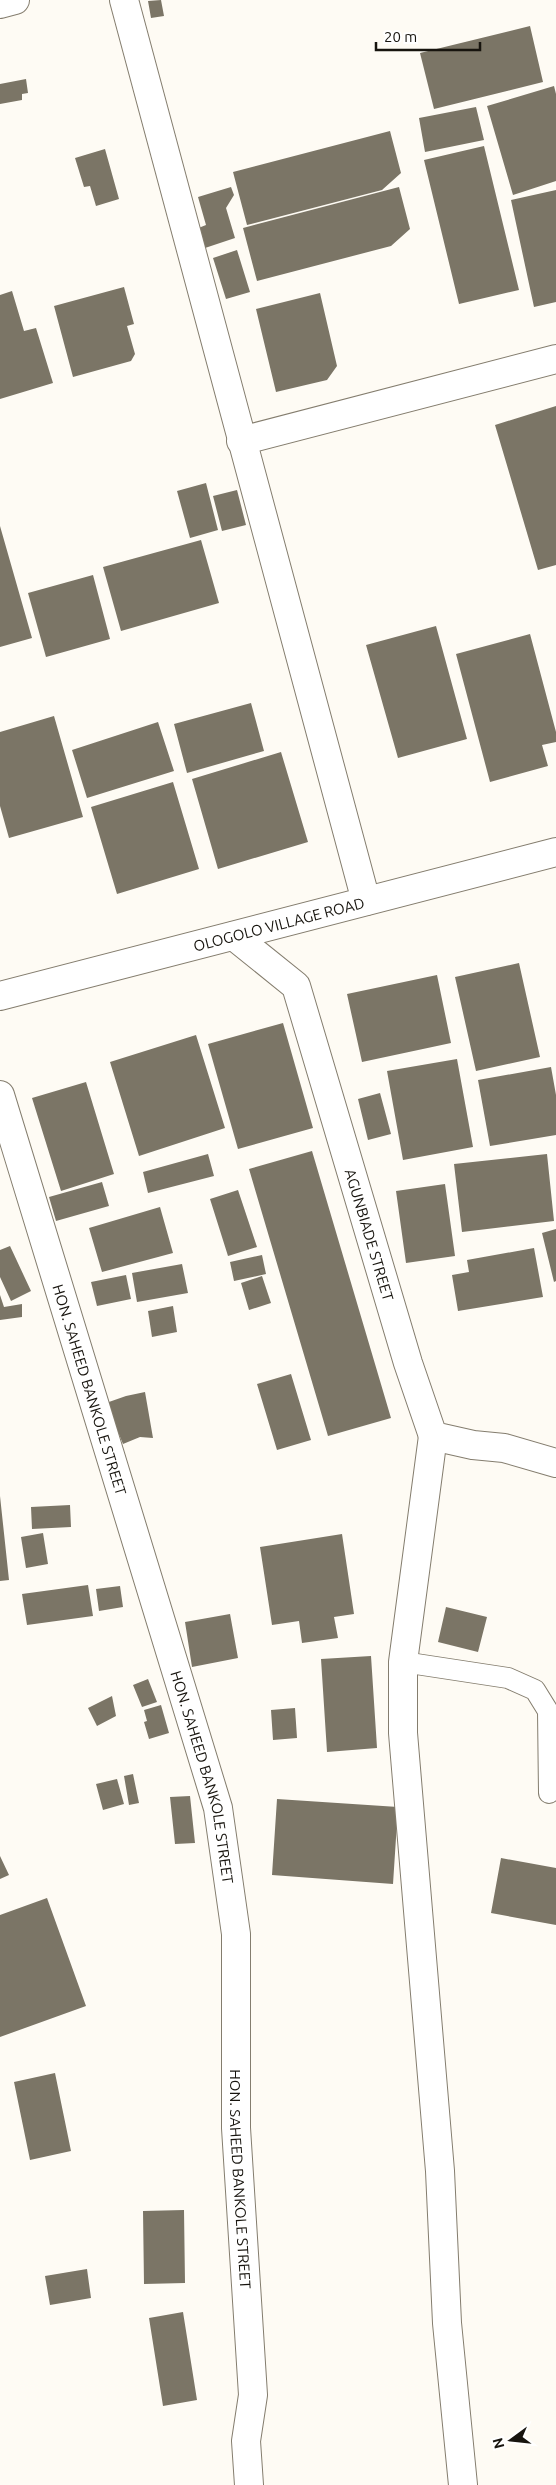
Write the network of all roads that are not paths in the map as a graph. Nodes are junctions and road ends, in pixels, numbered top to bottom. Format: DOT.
graph roads {
  1 [pos="15,0"];
  2 [pos="124,0"];
  3 [pos="0,4"];
  4 [pos="556,359"];
  5 [pos="241,441"];
  6 [pos="556,852"];
  7 [pos="366,902"];
  8 [pos="234,936"];
  9 [pos="0,996"];
  10 [pos="0,1095"];
  11 [pos="433,1436"];
  12 [pos="556,1463"];
  13 [pos="403,1662"];
  14 [pos="549,1793"];
  15 [pos="249,2485"];
  16 [pos="463,2485"];
  1 -- 3 [label="street"];
  2 -- 5 [label="street"];
  4 -- 5 [label="street"];
  5 -- 7 [label="street"];
  6 -- 7 [label="street, OLOGOLO VILLAGE ROAD"];
  7 -- 8 [label="street, OLOGOLO VILLAGE ROAD"];
  8 -- 9 [label="street, OLOGOLO VILLAGE ROAD"];
  8 -- 11 [label="street, AGUNBIADE STREET"];
  10 -- 15 [label="street, HON. SAHEED BANKOLE STREET"];
  11 -- 12 [label="street"];
  11 -- 13 [label="street"];
  13 -- 14 [label="lane"];
  13 -- 16 [label="street"];
}
